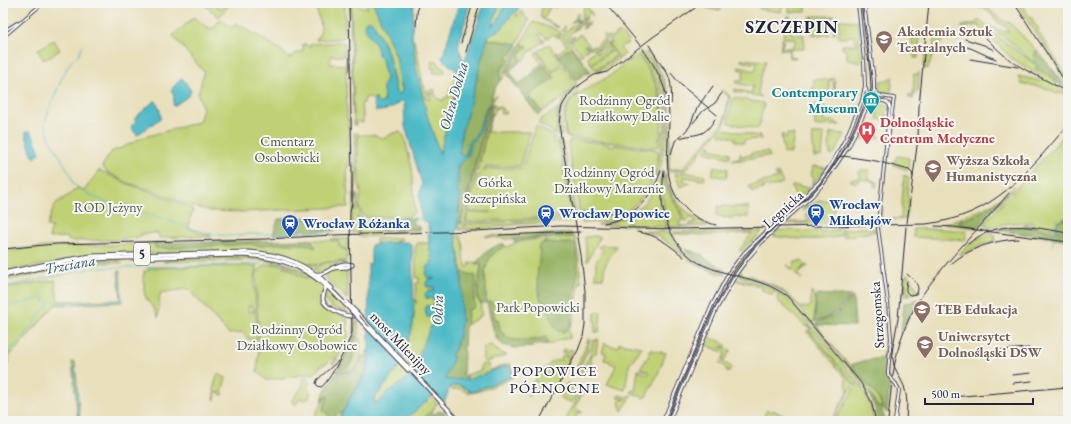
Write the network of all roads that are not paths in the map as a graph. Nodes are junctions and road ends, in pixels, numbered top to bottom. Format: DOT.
graph roads {
  1 [pos="43,3"];
  2 [pos="858,3"];
  3 [pos="864,3"];
  4 [pos="20,22"];
  5 [pos="3,32"];
  6 [pos="3,37"];
  7 [pos="865,86"];
  8 [pos="874,90"];
  9 [pos="871,100"];
  10 [pos="886,147"];
  11 [pos="878,224"];
  12 [pos="878,228"];
  13 [pos="332,268"];
  14 [pos="324,273"];
  15 [pos="316,274"];
  16 [pos="3,275"];
  17 [pos="325,283"];
  18 [pos="325,293"];
  19 [pos="334,293"];
  20 [pos="346,303"];
  21 [pos="343,314"];
  22 [pos="458,421"];
  23 [pos="663,421"];
  24 [pos="669,421"];
  25 [pos="895,421"];
  1 -- 4 [label="main road"];
  2 -- 7 [label="main road, Legnicka"];
  3 -- 8 [label="main road, Legnicka"];
  4 -- 5 [label="main road"];
  4 -- 6 [label="main road"];
  7 -- 9 [label="main road"];
  7 -- 23 [label="main road, Legnicka"];
  8 -- 9 [label="main road, Legnicka"];
  8 -- 10 [label="main road"];
  9 -- 10 [label="main road"];
  9 -- 24 [label="main road, Legnicka"];
  10 -- 11 [label="main road"];
  12 -- 25 [label="main road, Strzegomska, bridge"];
  13 -- 13 [label="main road"];
  13 -- 14 [label="main road"];
  14 -- 15 [label="main road"];
  14 -- 17 [label="main road"];
  15 -- 16 [label="main road, 5"];
  15 -- 17 [label="main road, 5"];
  16 -- 17 [label="main road, 5"];
  17 -- 18 [label="main road"];
  17 -- 19 [label="main road, 5"];
  17 -- 20 [label="main road, most Milenijny / 5"];
  18 -- 19 [label="main road"];
  18 -- 21 [label="main road"];
  19 -- 20 [label="main road, most Milenijny / 5"];
  20 -- 22 [label="main road, most Milenijny / 5, bridge"];
}
